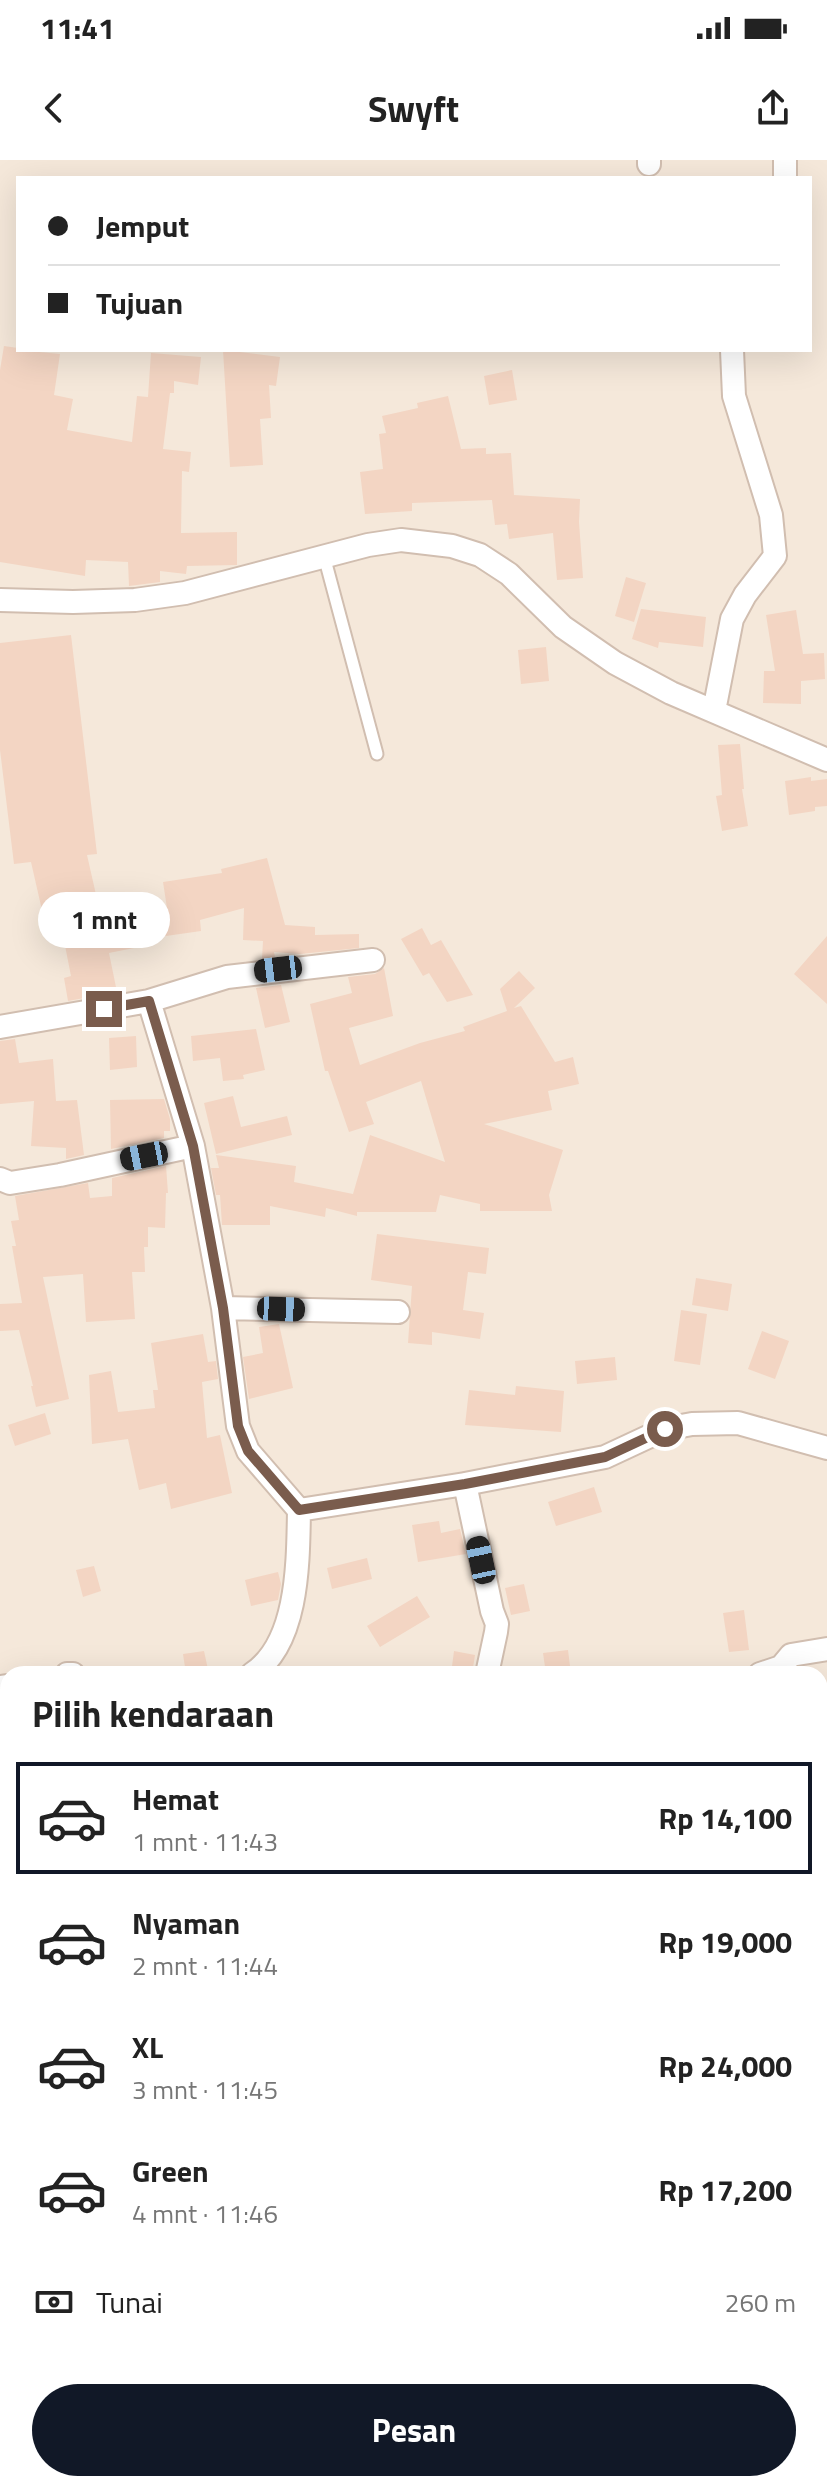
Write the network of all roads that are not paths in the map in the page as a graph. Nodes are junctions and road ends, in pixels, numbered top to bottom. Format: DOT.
graph roads {
  1 [pos="732,352"];
  2 [pos="324,556"];
  3 [pos="0,600"];
  4 [pos="714,711"];
  5 [pos="377,754"];
  6 [pos="827,760"];
  7 [pos="373,960"];
  8 [pos="149,1001"];
  9 [pos="0,1027"];
  10 [pos="193,1146"];
  11 [pos="0,1179"];
  12 [pos="223,1308"];
  13 [pos="398,1312"];
  14 [pos="827,1448"];
  15 [pos="465,1484"];
  16 [pos="299,1510"];
  17 [pos="827,1649"];
  18 [pos="264,1666"];
  19 [pos="489,1666"];
  20 [pos="782,1666"];
  1 -- 4 [label="street"];
  2 -- 3 [label="street"];
  2 -- 4 [label="street"];
  2 -- 5 [label="lane"];
  4 -- 6 [label="street"];
  7 -- 8 [label="street"];
  8 -- 9 [label="street"];
  8 -- 10 [label="street"];
  10 -- 11 [label="street"];
  10 -- 12 [label="street"];
  12 -- 13 [label="street"];
  12 -- 16 [label="street"];
  14 -- 15 [label="street"];
  15 -- 16 [label="street"];
  15 -- 19 [label="street"];
  16 -- 18 [label="street"];
  17 -- 20 [label="street"];
}
